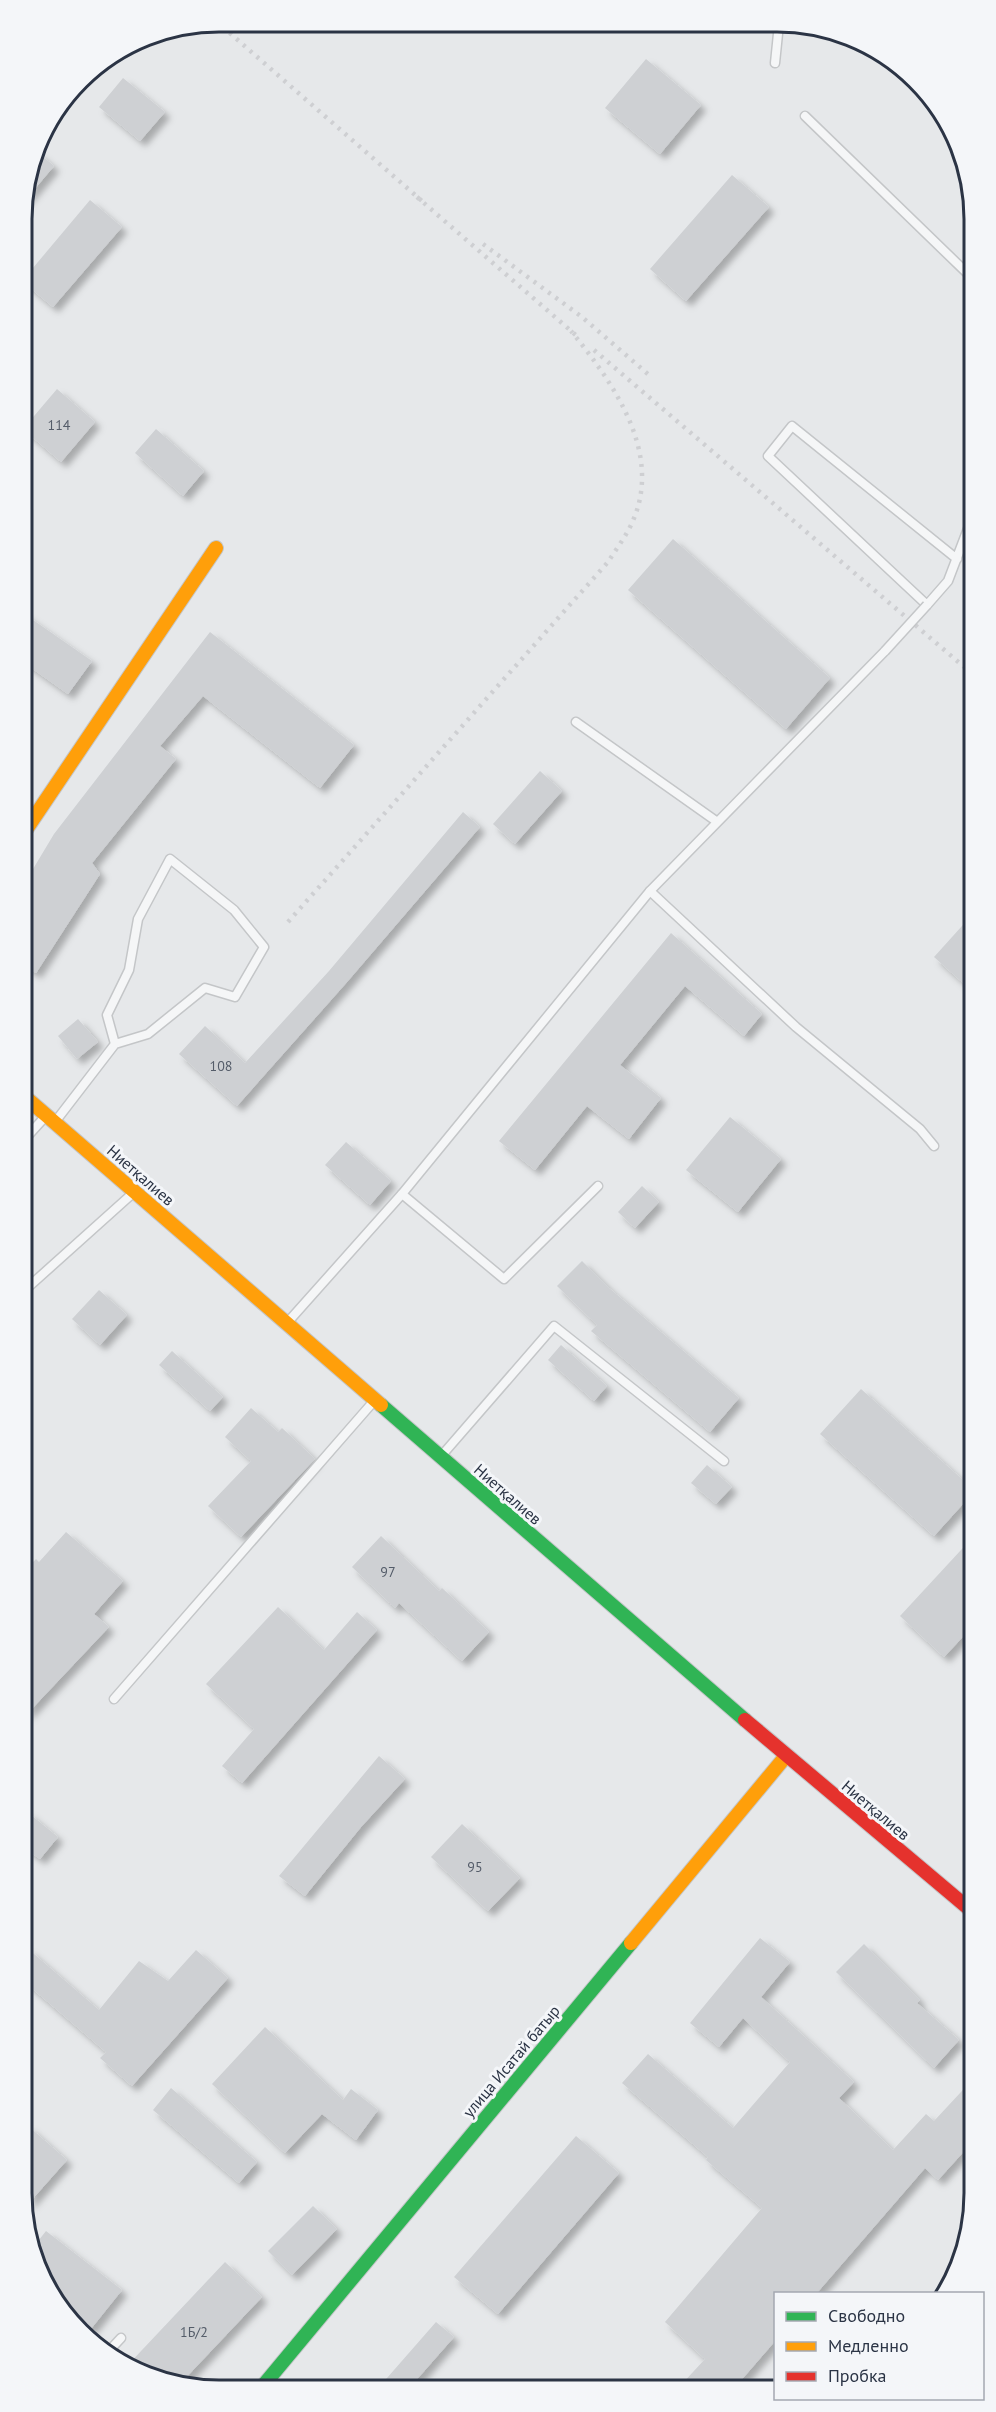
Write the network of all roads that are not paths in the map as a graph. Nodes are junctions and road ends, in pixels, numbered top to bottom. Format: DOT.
graph roads {
  1 [pos="778,32"];
  2 [pos="775,63"];
  3 [pos="805,116"];
  4 [pos="964,270"];
  5 [pos="964,540"];
  6 [pos="216,548"];
  7 [pos="957,560"];
  8 [pos="927,605"];
  9 [pos="576,722"];
  10 [pos="32,821"];
  11 [pos="716,821"];
  12 [pos="650,891"];
  13 [pos="116,1044"];
  14 [pos="32,1103"];
  15 [pos="50,1119"];
  16 [pos="32,1134"];
  17 [pos="934,1146"];
  18 [pos="598,1186"];
  19 [pos="135,1192"];
  20 [pos="402,1194"];
  21 [pos="32,1284"];
  22 [pos="287,1323"];
  23 [pos="375,1400"];
  24 [pos="441,1457"];
  25 [pos="724,1461"];
  26 [pos="114,1699"];
  27 [pos="786,1756"];
  28 [pos="964,1905"];
  29 [pos="121,2338"];
  30 [pos="112,2348"];
  31 [pos="268,2380"];
  1 -- 2 [label="lane"];
  3 -- 4 [label="lane"];
  5 -- 7 [label="lane"];
  6 -- 10 [label="street"];
  7 -- 8 [label="lane"];
  7 -- 8 [label="lane"];
  8 -- 11 [label="lane, bridge"];
  9 -- 11 [label="lane"];
  11 -- 12 [label="lane"];
  12 -- 17 [label="lane"];
  12 -- 20 [label="lane"];
  13 -- 13 [label="lane"];
  13 -- 15 [label="lane"];
  14 -- 15 [label="street, Ниетқалиев"];
  15 -- 16 [label="lane"];
  15 -- 19 [label="street, Ниетқалиев"];
  18 -- 20 [label="lane"];
  19 -- 21 [label="lane"];
  19 -- 22 [label="street, Ниетқалиев"];
  20 -- 22 [label="lane"];
  22 -- 23 [label="street, Ниетқалиев"];
  23 -- 24 [label="street, Ниетқалиев"];
  23 -- 26 [label="lane"];
  24 -- 25 [label="lane"];
  24 -- 27 [label="street, Ниетқалиев"];
  27 -- 28 [label="street, Ниетқалиев"];
  27 -- 31 [label="street, улица Исатай батыр"];
  29 -- 30 [label="lane"];
}
